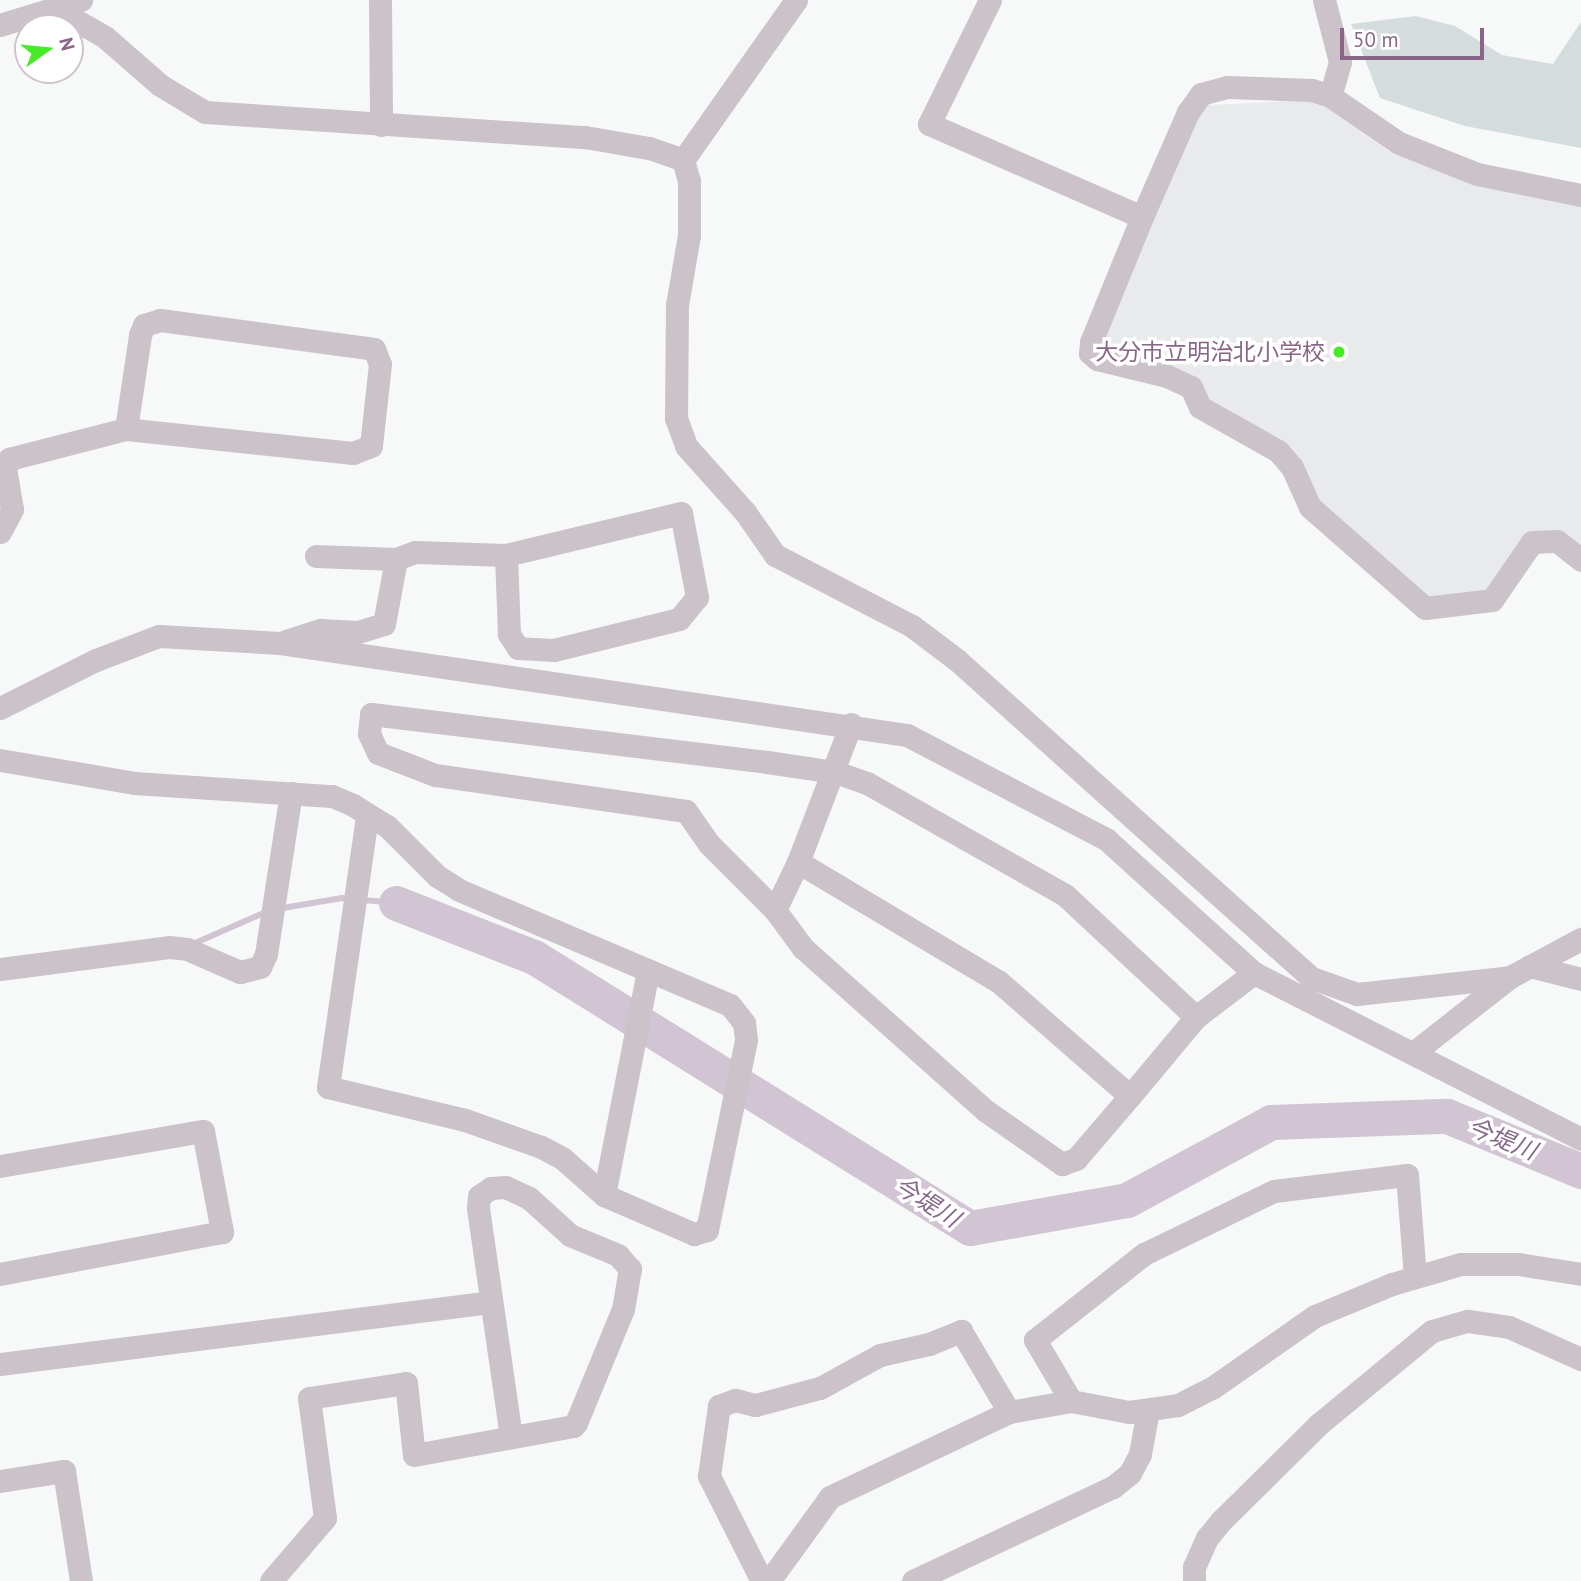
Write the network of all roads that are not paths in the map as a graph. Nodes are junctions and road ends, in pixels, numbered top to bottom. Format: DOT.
graph roads {
  1 [pos="81,0"];
  2 [pos="380,0"];
  3 [pos="796,0"];
  4 [pos="990,0"];
  5 [pos="1324,0"];
  6 [pos="56,9"];
  7 [pos="0,25"];
  8 [pos="1330,96"];
  9 [pos="381,125"];
  10 [pos="683,160"];
  11 [pos="1581,195"];
  12 [pos="1142,217"];
  13 [pos="126,429"];
  14 [pos="0,531"];
  15 [pos="506,555"];
  16 [pos="316,556"];
  17 [pos="396,559"];
  18 [pos="1581,561"];
  19 [pos="280,643"];
  20 [pos="0,708"];
  21 [pos="851,724"];
  22 [pos="0,761"];
  23 [pos="835,772"];
  24 [pos="291,793"];
  25 [pos="367,815"];
  26 [pos="798,862"];
  27 [pos="775,910"];
  28 [pos="1581,940"];
  29 [pos="1530,966"];
  30 [pos="0,969"];
  31 [pos="648,970"];
  32 [pos="1254,973"];
  33 [pos="1510,977"];
  34 [pos="1581,978"];
  35 [pos="1196,1017"];
  36 [pos="1413,1053"];
  37 [pos="1130,1096"];
  38 [pos="1581,1139"];
  39 [pos="0,1166"];
  40 [pos="604,1195"];
  41 [pos="0,1274"];
  42 [pos="1581,1274"];
  43 [pos="1415,1278"];
  44 [pos="490,1302"];
  45 [pos="1,1357"];
  46 [pos="1581,1359"];
  47 [pos="1070,1401"];
  48 [pos="1148,1410"];
  49 [pos="1009,1412"];
  50 [pos="511,1437"];
  51 [pos="0,1481"];
  52 [pos="81,1581"];
  53 [pos="271,1581"];
  54 [pos="762,1581"];
  55 [pos="769,1581"];
  56 [pos="913,1581"];
  57 [pos="1194,1581"];
  1 -- 6 [label="street"];
  2 -- 9 [label="street"];
  3 -- 10 [label="street"];
  4 -- 12 [label="street"];
  5 -- 8 [label="street"];
  6 -- 7 [label="street"];
  6 -- 9 [label="street"];
  8 -- 11 [label="street"];
  8 -- 12 [label="street"];
  9 -- 10 [label="street"];
  10 -- 33 [label="street"];
  12 -- 18 [label="street"];
  13 -- 13 [label="street"];
  13 -- 14 [label="street"];
  15 -- 15 [label="street"];
  15 -- 17 [label="street"];
  16 -- 17 [label="street"];
  17 -- 19 [label="street"];
  19 -- 20 [label="street"];
  19 -- 21 [label="street"];
  21 -- 23 [label="street"];
  21 -- 32 [label="street"];
  22 -- 24 [label="street"];
  23 -- 26 [label="street"];
  23 -- 27 [label="street"];
  23 -- 35 [label="street"];
  24 -- 25 [label="street"];
  24 -- 30 [label="street"];
  25 -- 31 [label="street"];
  25 -- 40 [label="street"];
  26 -- 27 [label="street"];
  26 -- 37 [label="street"];
  27 -- 37 [label="street"];
  28 -- 29 [label="street"];
  29 -- 33 [label="street"];
  29 -- 34 [label="street"];
  31 -- 40 [label="street"];
  31 -- 40 [label="street"];
  32 -- 35 [label="street"];
  32 -- 36 [label="street"];
  33 -- 36 [label="street"];
  35 -- 37 [label="street"];
  36 -- 38 [label="street"];
  39 -- 41 [label="street"];
  42 -- 43 [label="street"];
  43 -- 47 [label="street"];
  43 -- 48 [label="street"];
  44 -- 45 [label="street"];
  44 -- 50 [label="street"];
  44 -- 50 [label="street"];
  46 -- 57 [label="street"];
  47 -- 48 [label="street"];
  47 -- 49 [label="street"];
  48 -- 56 [label="street"];
  49 -- 54 [label="street"];
  49 -- 55 [label="street"];
  50 -- 53 [label="street"];
  51 -- 52 [label="street"];
}
